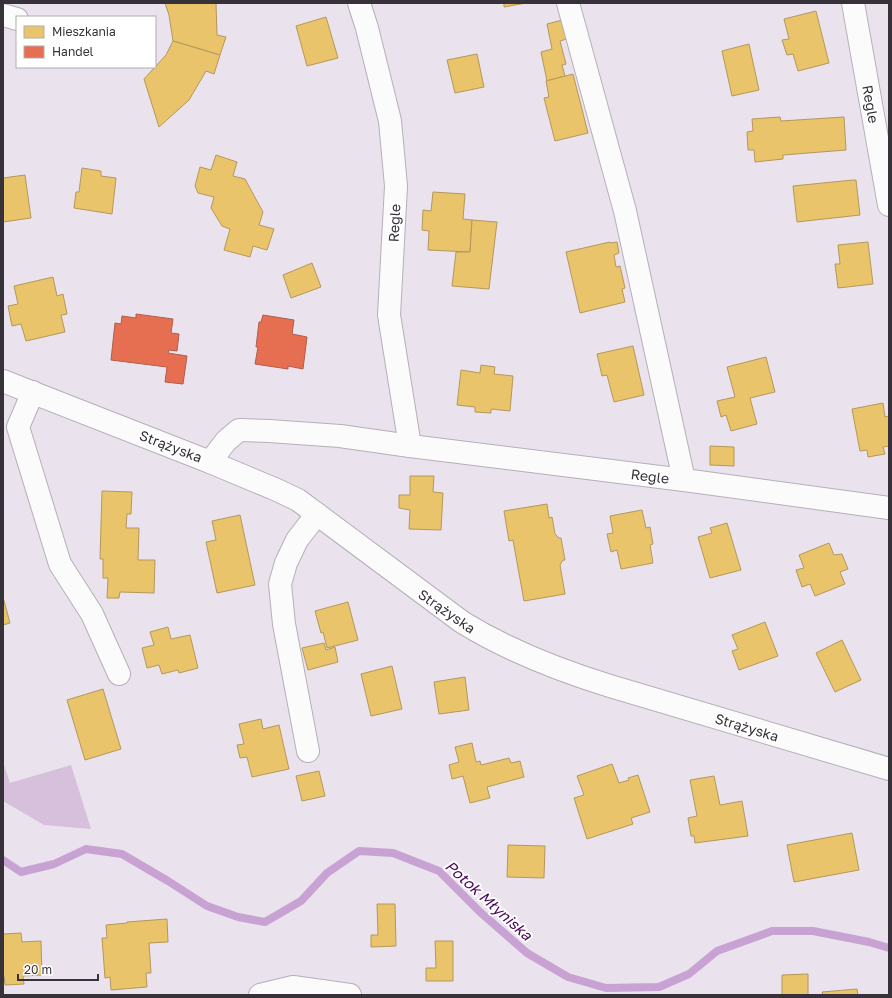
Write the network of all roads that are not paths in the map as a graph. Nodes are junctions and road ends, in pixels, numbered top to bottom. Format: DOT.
graph roads {
  1 [pos="359,3"];
  2 [pos="568,3"];
  3 [pos="853,3"];
  4 [pos="3,15"];
  5 [pos="16,19"];
  6 [pos="889,205"];
  7 [pos="3,380"];
  8 [pos="33,392"];
  9 [pos="410,446"];
  10 [pos="210,462"];
  11 [pos="684,480"];
  12 [pos="889,508"];
  13 [pos="317,514"];
  14 [pos="119,674"];
  15 [pos="308,751"];
  16 [pos="889,769"];
  17 [pos="260,995"];
  18 [pos="350,995"];
  1 -- 9 [label="street, Regle"];
  2 -- 11 [label="street"];
  3 -- 6 [label="street, Regle"];
  4 -- 5 [label="street"];
  7 -- 8 [label="street, Strążyska"];
  8 -- 10 [label="street, Strążyska"];
  8 -- 14 [label="street"];
  9 -- 10 [label="street, Regle"];
  9 -- 11 [label="street, Regle"];
  10 -- 13 [label="street, Strążyska"];
  11 -- 12 [label="street, Regle"];
  13 -- 15 [label="street"];
  13 -- 16 [label="street, Strążyska"];
  17 -- 18 [label="street"];
}
